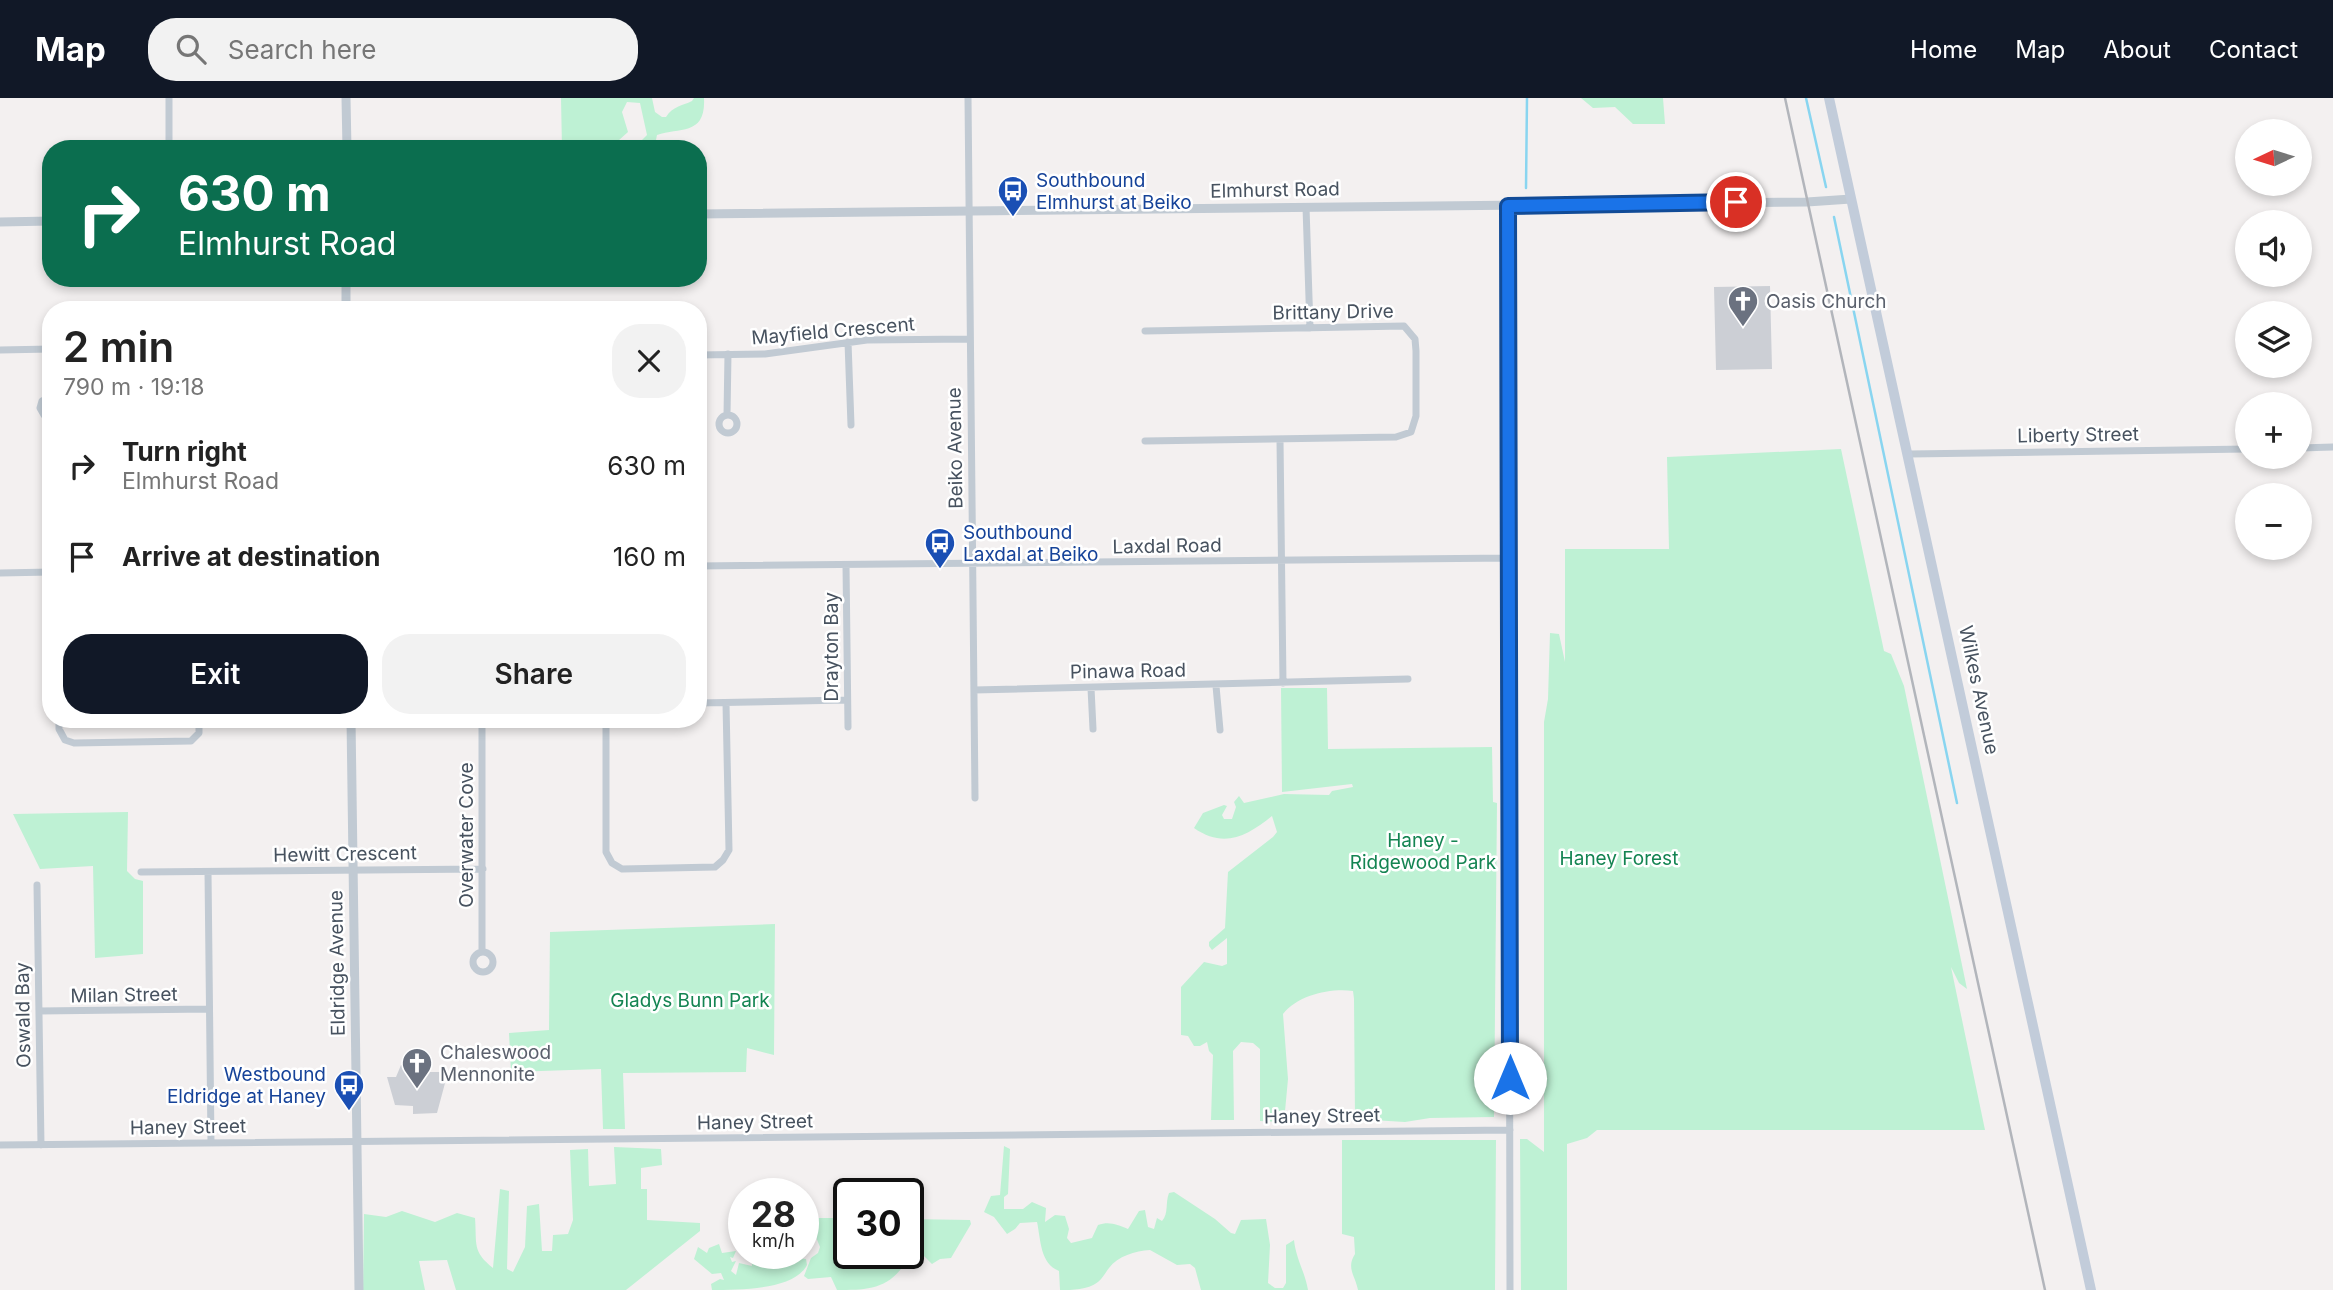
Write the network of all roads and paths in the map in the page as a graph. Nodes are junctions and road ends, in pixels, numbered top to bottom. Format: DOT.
graph roads {
  1 [pos="169,98"];
  2 [pos="346,98"];
  3 [pos="968,98"];
  4 [pos="1829,98"];
  5 [pos="169,140"];
  6 [pos="347,140"];
  7 [pos="1852,199"];
  8 [pos="1508,206"];
  9 [pos="1306,207"];
  10 [pos="970,212"];
  11 [pos="707,214"];
  12 [pos="42,221"];
  13 [pos="0,222"];
  14 [pos="1310,328"];
  15 [pos="1145,331"];
  16 [pos="969,339"];
  17 [pos="848,342"];
  18 [pos="42,349"];
  19 [pos="0,350"];
  20 [pos="707,355"];
  21 [pos="727,355"];
  22 [pos="727,415"];
  23 [pos="851,425"];
  24 [pos="1280,440"];
  25 [pos="1145,441"];
  26 [pos="2333,447"];
  27 [pos="2312,448"];
  28 [pos="2235,449"];
  29 [pos="1910,454"];
  30 [pos="1511,558"];
  31 [pos="1281,560"];
  32 [pos="973,564"];
  33 [pos="846,565"];
  34 [pos="707,566"];
  35 [pos="42,572"];
  36 [pos="0,573"];
  37 [pos="1408,679"];
  38 [pos="1283,683"];
  39 [pos="1216,686"];
  40 [pos="1091,688"];
  41 [pos="974,690"];
  42 [pos="846,700"];
  43 [pos="707,703"];
  44 [pos="726,703"];
  45 [pos="848,727"];
  46 [pos="59,728"];
  47 [pos="199,728"];
  48 [pos="351,728"];
  49 [pos="482,728"];
  50 [pos="606,728"];
  51 [pos="1093,729"];
  52 [pos="1220,730"];
  53 [pos="975,798"];
  54 [pos="354,869"];
  55 [pos="483,869"];
  56 [pos="141,872"];
  57 [pos="208,872"];
  58 [pos="37,885"];
  59 [pos="482,952"];
  60 [pos="209,1009"];
  61 [pos="39,1011"];
  62 [pos="1510,1130"];
  63 [pos="356,1142"];
  64 [pos="211,1143"];
  65 [pos="0,1145"];
  66 [pos="41,1145"];
  67 [pos="359,1290"];
  68 [pos="1510,1290"];
  69 [pos="2091,1290"];
  1 -- 5 [label="street"];
  2 -- 6 [label="street"];
  3 -- 10 [label="street, Beiko Avenue"];
  4 -- 7 [label="main road, Wilkes Avenue"];
  7 -- 8 [label="street, Elmhurst Road"];
  7 -- 29 [label="main road, Wilkes Avenue"];
  8 -- 9 [label="street, Elmhurst Road"];
  8 -- 30 [label="street"];
  9 -- 10 [label="street, Elmhurst Road"];
  9 -- 14 [label="street"];
  10 -- 11 [label="street, Elmhurst Road"];
  10 -- 16 [label="street, Beiko Avenue"];
  12 -- 13 [label="street"];
  14 -- 15 [label="street, Brittany Drive"];
  14 -- 24 [label="street, Brittany Drive"];
  16 -- 17 [label="street, Mayfield Crescent"];
  16 -- 32 [label="street, Beiko Avenue"];
  17 -- 21 [label="street, Mayfield Crescent"];
  17 -- 23 [label="street"];
  18 -- 19 [label="street"];
  20 -- 21 [label="street, Mayfield Crescent"];
  21 -- 22 [label="street"];
  24 -- 25 [label="street, Brittany Drive"];
  24 -- 31 [label="street"];
  26 -- 27 [label="street"];
  28 -- 29 [label="street, Liberty Street"];
  29 -- 69 [label="main road, Wilkes Avenue"];
  30 -- 31 [label="street, Laxdal Road"];
  30 -- 62 [label="street"];
  31 -- 32 [label="street, Laxdal Road"];
  31 -- 38 [label="street"];
  32 -- 33 [label="street, Laxdal Road"];
  32 -- 41 [label="street, Beiko Avenue"];
  33 -- 34 [label="street, Laxdal Road"];
  33 -- 42 [label="street, Drayton Bay"];
  35 -- 36 [label="street"];
  37 -- 38 [label="street, Pinawa Road"];
  38 -- 39 [label="street, Pinawa Road"];
  39 -- 40 [label="street, Pinawa Road"];
  39 -- 52 [label="street"];
  40 -- 41 [label="street, Pinawa Road"];
  40 -- 51 [label="street"];
  41 -- 53 [label="street, Beiko Avenue"];
  42 -- 44 [label="street"];
  42 -- 45 [label="street, Drayton Bay"];
  43 -- 44 [label="street"];
  44 -- 50 [label="street"];
  46 -- 47 [label="street"];
  48 -- 54 [label="street, Eldridge Avenue"];
  49 -- 55 [label="street, Overwater Cove"];
  54 -- 55 [label="street, Hewitt Crescent"];
  54 -- 57 [label="street, Hewitt Crescent"];
  54 -- 63 [label="street, Eldridge Avenue"];
  55 -- 59 [label="street, Overwater Cove"];
  56 -- 57 [label="street, Hewitt Crescent"];
  57 -- 60 [label="street"];
  58 -- 61 [label="street, Oswald Bay"];
  60 -- 61 [label="street, Milan Street"];
  60 -- 64 [label="street"];
  61 -- 66 [label="street, Oswald Bay"];
  62 -- 63 [label="street, Haney Street"];
  62 -- 68 [label="street"];
  63 -- 64 [label="street, Haney Street"];
  63 -- 67 [label="street, Eldridge Avenue"];
  64 -- 66 [label="street, Haney Street"];
  65 -- 66 [label="street, Haney Street"];
}
